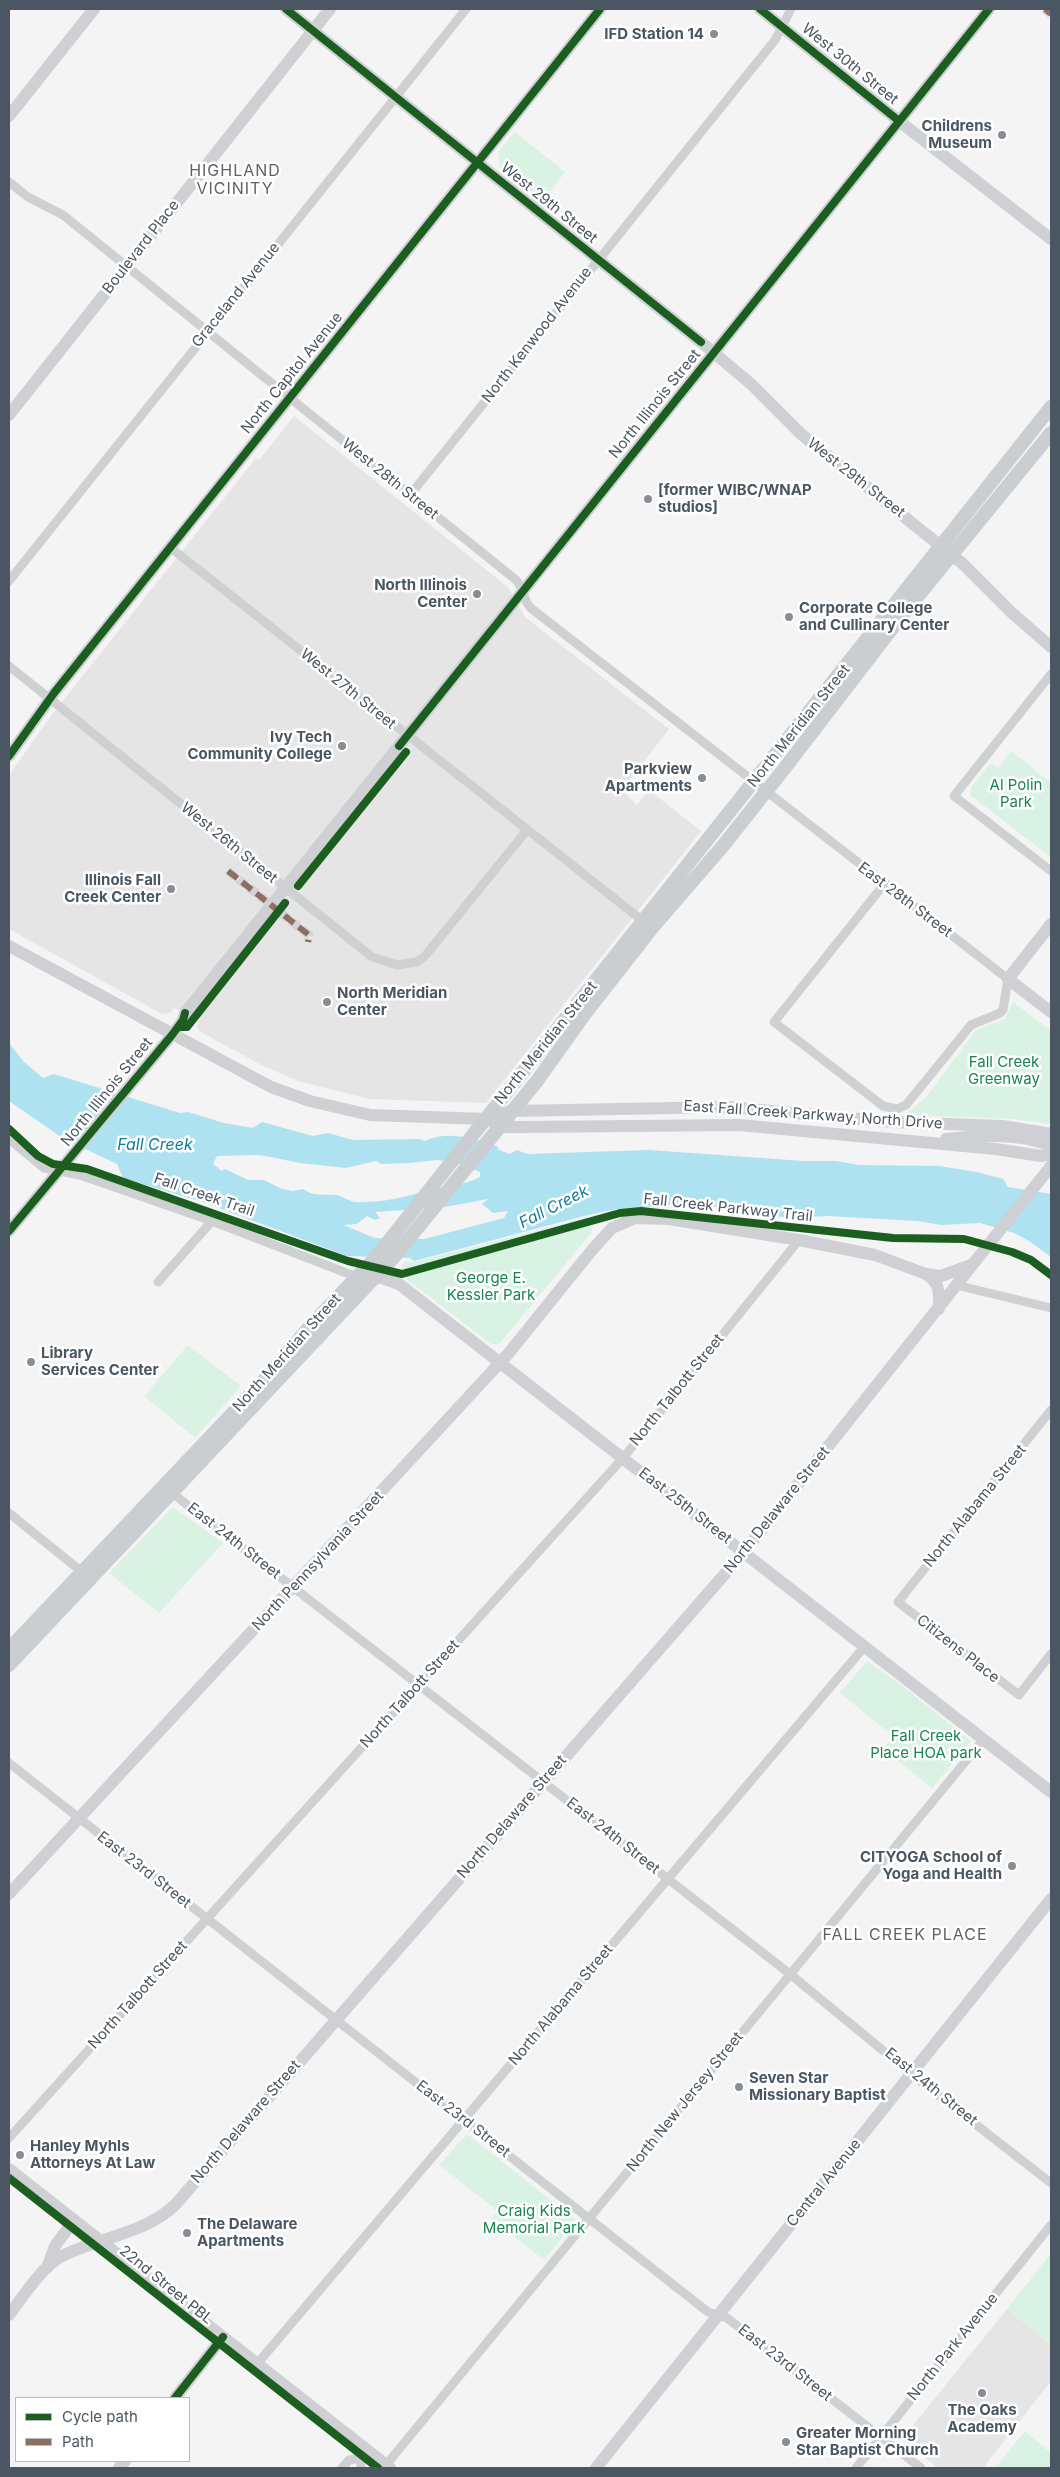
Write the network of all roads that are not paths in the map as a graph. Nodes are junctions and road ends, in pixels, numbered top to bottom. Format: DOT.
graph roads {
  1 [pos="94,9"];
  2 [pos="286,9"];
  3 [pos="330,9"];
  4 [pos="466,9"];
  5 [pos="600,9"];
  6 [pos="760,9"];
  7 [pos="790,9"];
  8 [pos="989,9"];
  9 [pos="781,26"];
  10 [pos="313,31"];
  11 [pos="395,96"];
  12 [pos="9,116"];
  13 [pos="899,121"];
  14 [pos="478,163"];
  15 [pos="9,182"];
  16 [pos="1051,239"];
  17 [pos="597,259"];
  18 [pos="125,266"];
  19 [pos="206,332"];
  20 [pos="714,353"];
  21 [pos="289,398"];
  22 [pos="1051,407"];
  23 [pos="9,415"];
  24 [pos="1051,433"];
  25 [pos="410,495"];
  26 [pos="171,548"];
  27 [pos="947,550"];
  28 [pos="9,581"];
  29 [pos="522,593"];
  30 [pos="1051,647"];
  31 [pos="9,666"];
  32 [pos="1051,674"];
  33 [pos="50,699"];
  34 [pos="407,737"];
  35 [pos="9,756"];
  36 [pos="760,787"];
  37 [pos="527,830"];
  38 [pos="1051,871"];
  39 [pos="885,884"];
  40 [pos="284,888"];
  41 [pos="643,921"];
  42 [pos="1051,924"];
  43 [pos="9,946"];
  44 [pos="1008,979"];
  45 [pos="1051,1012"];
  46 [pos="172,1034"];
  47 [pos="512,1111"];
  48 [pos="485,1119"];
  49 [pos="494,1132"];
  50 [pos="1051,1134"];
  51 [pos="9,1139"];
  52 [pos="924,1142"];
  53 [pos="1051,1146"];
  54 [pos="1051,1154"];
  55 [pos="60,1171"];
  56 [pos="1047,1171"];
  57 [pos="212,1221"];
  58 [pos="9,1231"];
  59 [pos="799,1240"];
  60 [pos="974,1262"];
  61 [pos="926,1274"];
  62 [pos="357,1276"];
  63 [pos="376,1276"];
  64 [pos="158,1282"];
  65 [pos="956,1285"];
  66 [pos="1051,1308"];
  67 [pos="939,1309"];
  68 [pos="501,1362"];
  69 [pos="1051,1410"];
  70 [pos="623,1458"];
  71 [pos="172,1493"];
  72 [pos="9,1513"];
  73 [pos="744,1552"];
  74 [pos="82,1572"];
  75 [pos="294,1587"];
  76 [pos="898,1602"];
  77 [pos="865,1646"];
  78 [pos="9,1650"];
  79 [pos="1051,1654"];
  80 [pos="9,1665"];
  81 [pos="418,1685"];
  82 [pos="984,1739"];
  83 [pos="9,1763"];
  84 [pos="543,1782"];
  85 [pos="1051,1792"];
  86 [pos="79,1818"];
  87 [pos="668,1879"];
  88 [pos="9,1894"];
  89 [pos="1051,1899"];
  90 [pos="207,1919"];
  91 [pos="790,1974"];
  92 [pos="336,2020"];
  93 [pos="912,2073"];
  94 [pos="464,2120"];
  95 [pos="9,2138"];
  96 [pos="9,2169"];
  97 [pos="1051,2183"];
  98 [pos="590,2218"];
  99 [pos="74,2220"];
  100 [pos="1051,2225"];
  101 [pos="101,2241"];
  102 [pos="48,2268"];
  103 [pos="9,2315"];
  104 [pos="718,2316"];
  105 [pos="223,2337"];
  106 [pos="257,2364"];
  107 [pos="176,2397"];
  108 [pos="881,2437"];
  109 [pos="364,2454"];
  110 [pos="388,2467"];
  111 [pos="342,2468"];
  112 [pos="361,2468"];
  113 [pos="596,2468"];
  114 [pos="856,2468"];
  115 [pos="921,2468"];
  1 -- 12 [label="main road"];
  2 -- 10 [label="main road, West 29th Street"];
  3 -- 10 [label="main road, Boulevard Place"];
  4 -- 11 [label="street, Graceland Avenue"];
  5 -- 14 [label="main road, North Capitol Avenue"];
  6 -- 9 [label="main road, West 30th Street"];
  7 -- 9 [label="street, North Kenwood Avenue"];
  8 -- 13 [label="main road, North Illinois Street"];
  9 -- 13 [label="main road, West 30th Street"];
  9 -- 17 [label="street, North Kenwood Avenue"];
  10 -- 11 [label="main road, West 29th Street"];
  10 -- 18 [label="main road, Boulevard Place"];
  11 -- 14 [label="main road, West 29th Street"];
  11 -- 19 [label="street, Graceland Avenue"];
  13 -- 16 [label="main road, West 30th Street"];
  13 -- 20 [label="main road, North Illinois Street"];
  14 -- 17 [label="main road, West 29th Street"];
  14 -- 21 [label="main road, North Capitol Avenue"];
  15 -- 18 [label="street, West 28th Street"];
  17 -- 20 [label="main road, West 29th Street"];
  17 -- 25 [label="street, North Kenwood Avenue"];
  18 -- 19 [label="street, West 28th Street"];
  18 -- 23 [label="main road, Boulevard Place"];
  19 -- 21 [label="street, West 28th Street"];
  19 -- 28 [label="street, Graceland Avenue"];
  20 -- 27 [label="main road, West 29th Street"];
  20 -- 29 [label="main road, North Illinois Street"];
  21 -- 25 [label="street, West 28th Street"];
  21 -- 26 [label="main road, North Capitol Avenue"];
  22 -- 27 [label="main road, North Meridian Street"];
  24 -- 27 [label="main road, North Meridian Street"];
  25 -- 29 [label="street, West 28th Street"];
  26 -- 33 [label="main road, North Capitol Avenue"];
  26 -- 34 [label="street, West 27th Street"];
  27 -- 30 [label="main road, West 29th Street"];
  27 -- 36 [label="main road, North Meridian Street"];
  29 -- 34 [label="main road, North Illinois Street"];
  29 -- 36 [label="street, West 28th Street"];
  31 -- 33 [label="street, West 26th Street"];
  32 -- 38 [label="street"];
  33 -- 35 [label="main road, North Capitol Avenue"];
  33 -- 40 [label="street, West 26th Street"];
  34 -- 37 [label="street, West 27th Street"];
  34 -- 40 [label="main road, North Illinois Street"];
  36 -- 39 [label="street, East 28th Street"];
  36 -- 41 [label="main road, North Meridian Street"];
  36 -- 47 [label="main road, North Meridian Street"];
  37 -- 40 [label="street, West 26th Street"];
  37 -- 41 [label="street, West 27th Street"];
  39 -- 44 [label="street, East 28th Street"];
  39 -- 44 [label="street"];
  40 -- 46 [label="main road, North Illinois Street"];
  41 -- 48 [label="main road, North Meridian Street"];
  42 -- 44 [label="main road"];
  43 -- 46 [label="main road"];
  44 -- 45 [label="main road, East 28th Street"];
  46 -- 48 [label="main road"];
  46 -- 55 [label="main road, North Illinois Street"];
  47 -- 48 [label="main road, East Fall Creek Parkway, North Drive"];
  47 -- 49 [label="main road, North Meridian Street"];
  47 -- 50 [label="main road, East Fall Creek Parkway, North Drive"];
  48 -- 49 [label="main road"];
  48 -- 62 [label="main road, North Meridian Street"];
  49 -- 52 [label="main road, East Fall Creek Parkway, North Drive"];
  49 -- 63 [label="main road, North Meridian Street"];
  51 -- 55 [label="street"];
  52 -- 53 [label="main road"];
  52 -- 54 [label="main road, East Fall Creek Parkway, North Drive"];
  55 -- 57 [label="street"];
  55 -- 58 [label="main road, North Illinois Street"];
  56 -- 60 [label="main road, North Delaware Street"];
  57 -- 62 [label="street"];
  57 -- 64 [label="street"];
  59 -- 61 [label="main road"];
  59 -- 68 [label="main road, North Pennsylvania Street"];
  59 -- 70 [label="street, North Talbott Street"];
  60 -- 61 [label="main road, North Delaware Street"];
  60 -- 65 [label="main road, North Delaware Street"];
  61 -- 67 [label="main road"];
  62 -- 63 [label="main road, East 25th Street"];
  62 -- 74 [label="main road, North Meridian Street"];
  63 -- 68 [label="main road, East 25th Street"];
  63 -- 71 [label="main road, North Meridian Street"];
  65 -- 66 [label="street"];
  65 -- 67 [label="main road, North Delaware Street"];
  67 -- 73 [label="main road, North Delaware Street"];
  68 -- 70 [label="main road, East 25th Street"];
  68 -- 75 [label="main road, North Pennsylvania Street"];
  69 -- 76 [label="street, North Alabama Street"];
  70 -- 73 [label="main road, East 25th Street"];
  70 -- 81 [label="street, North Talbott Street"];
  71 -- 75 [label="street, East 24th Street"];
  71 -- 80 [label="main road, North Meridian Street"];
  72 -- 74 [label="street"];
  73 -- 77 [label="main road, East 25th Street"];
  73 -- 84 [label="main road, North Delaware Street"];
  74 -- 78 [label="main road, North Meridian Street"];
  75 -- 81 [label="street, East 24th Street"];
  75 -- 86 [label="main road, North Pennsylvania Street"];
  76 -- 79 [label="street, Citizens Place"];
  77 -- 82 [label="main road, East 25th Street"];
  77 -- 87 [label="street, North Alabama Street"];
  81 -- 84 [label="street, East 24th Street"];
  81 -- 90 [label="street, North Talbott Street"];
  82 -- 85 [label="main road, East 25th Street"];
  82 -- 91 [label="street, North New Jersey Street"];
  83 -- 86 [label="street, East 23rd Street"];
  84 -- 87 [label="street, East 24th Street"];
  84 -- 92 [label="main road, North Delaware Street"];
  86 -- 88 [label="main road, North Pennsylvania Street"];
  86 -- 90 [label="street, East 23rd Street"];
  87 -- 91 [label="street, East 24th Street"];
  87 -- 94 [label="street, North Alabama Street"];
  89 -- 93 [label="main road, Central Avenue"];
  90 -- 92 [label="street, East 23rd Street"];
  90 -- 95 [label="street, North Talbott Street"];
  91 -- 93 [label="street, East 24th Street"];
  91 -- 98 [label="street, North New Jersey Street"];
  92 -- 94 [label="street, East 23rd Street"];
  92 -- 101 [label="main road, North Delaware Street"];
  93 -- 97 [label="street, East 24th Street"];
  93 -- 104 [label="main road, Central Avenue"];
  94 -- 98 [label="street, East 23rd Street"];
  94 -- 106 [label="street, North Alabama Street"];
  96 -- 99 [label="main road"];
  98 -- 104 [label="street, East 23rd Street"];
  98 -- 110 [label="street, North New Jersey Street"];
  99 -- 101 [label="main road"];
  99 -- 102 [label="main road"];
  100 -- 108 [label="street, North Park Avenue"];
  101 -- 102 [label="main road, North Delaware Street"];
  101 -- 105 [label="main road"];
  102 -- 103 [label="main road, North Delaware Street"];
  104 -- 108 [label="street, East 23rd Street"];
  104 -- 113 [label="main road, Central Avenue"];
  105 -- 106 [label="main road"];
  105 -- 107 [label="main road"];
  106 -- 109 [label="main road"];
  108 -- 114 [label="street, North Park Avenue"];
  108 -- 115 [label="street, East 23rd Street"];
  109 -- 110 [label="main road"];
  109 -- 111 [label="street"];
  109 -- 112 [label="street"];
}
